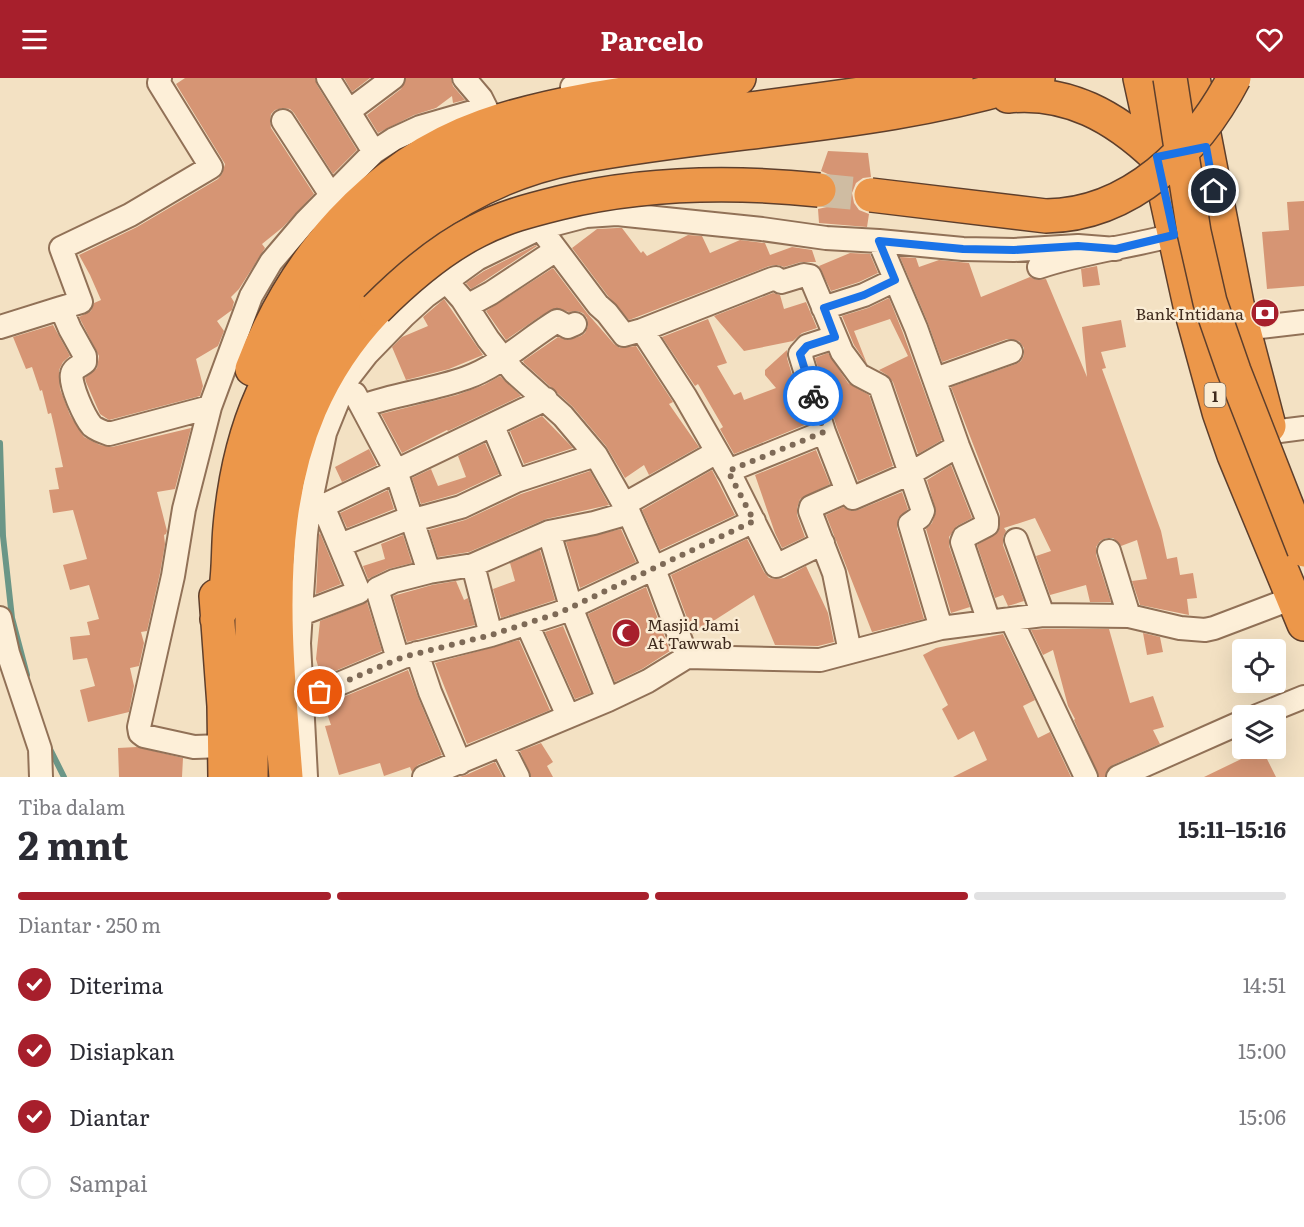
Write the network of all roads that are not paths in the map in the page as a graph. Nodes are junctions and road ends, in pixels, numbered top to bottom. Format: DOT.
graph roads {
  1 [pos="160,78"];
  2 [pos="328,78"];
  3 [pos="393,78"];
  4 [pos="464,78"];
  5 [pos="614,78"];
  6 [pos="739,78"];
  7 [pos="1038,78"];
  8 [pos="1140,78"];
  9 [pos="1170,78"];
  10 [pos="1193,78"];
  11 [pos="1233,78"];
  12 [pos="949,85"];
  13 [pos="486,108"];
  14 [pos="349,111"];
  15 [pos="283,121"];
  16 [pos="1206,147"];
  17 [pos="374,152"];
  18 [pos="1157,157"];
  19 [pos="504,178"];
  20 [pos="819,190"];
  21 [pos="331,195"];
  22 [pos="871,195"];
  23 [pos="532,217"];
  24 [pos="1174,235"];
  25 [pos="879,241"];
  26 [pos="1116,249"];
  27 [pos="555,250"];
  28 [pos="1039,267"];
  29 [pos="895,280"];
  30 [pos="446,281"];
  31 [pos="467,306"];
  32 [pos="61,308"];
  33 [pos="824,308"];
  34 [pos="1304,322"];
  35 [pos="575,324"];
  36 [pos="0,327"];
  37 [pos="1243,329"];
  38 [pos="642,330"];
  39 [pos="835,337"];
  40 [pos="1011,352"];
  41 [pos="503,359"];
  42 [pos="934,379"];
  43 [pos="346,381"];
  44 [pos="546,399"];
  45 [pos="362,406"];
  46 [pos="210,407"];
  47 [pos="493,426"];
  48 [pos="1304,428"];
  49 [pos="824,432"];
  50 [pos="1272,432"];
  51 [pos="958,446"];
  52 [pos="596,455"];
  53 [pos="722,461"];
  54 [pos="396,471"];
  55 [pos="911,473"];
  56 [pos="516,481"];
  57 [pos="847,491"];
  58 [pos="316,508"];
  59 [pos="1304,508"];
  60 [pos="627,509"];
  61 [pos="412,517"];
  62 [pos="754,521"];
  63 [pos="549,532"];
  64 [pos="1016,540"];
  65 [pos="823,543"];
  66 [pos="340,545"];
  67 [pos="1304,550"];
  68 [pos="1109,551"];
  69 [pos="473,565"];
  70 [pos="654,569"];
  71 [pos="429,572"];
  72 [pos="571,607"];
  73 [pos="1298,611"];
  74 [pos="301,614"];
  75 [pos="1043,615"];
  76 [pos="1129,616"];
  77 [pos="0,618"];
  78 [pos="217,619"];
  79 [pos="1011,619"];
  80 [pos="989,622"];
  81 [pos="527,624"];
  82 [pos="941,628"];
  83 [pos="491,635"];
  84 [pos="850,652"];
  85 [pos="408,656"];
  86 [pos="687,657"];
  87 [pos="1304,697"];
  88 [pos="303,699"];
  89 [pos="608,700"];
  90 [pos="1284,705"];
  91 [pos="568,716"];
  92 [pos="1232,726"];
  93 [pos="502,745"];
  94 [pos="225,761"];
  95 [pos="460,763"];
  96 [pos="41,777"];
  97 [pos="251,777"];
  98 [pos="286,777"];
  99 [pos="306,777"];
  100 [pos="424,777"];
  101 [pos="518,777"];
  102 [pos="1086,777"];
  103 [pos="1118,777"];
  1 -- 32 [label="street"];
  2 -- 14 [label="street"];
  3 -- 14 [label="street"];
  4 -- 13 [label="street"];
  5 -- 13 [label="street"];
  6 -- 78 [label="highway"];
  7 -- 12 [label="highway"];
  8 -- 18 [label="highway, 1"];
  9 -- 67 [label="highway, bridge"];
  10 -- 16 [label="highway"];
  11 -- 22 [label="highway, bridge"];
  12 -- 18 [label="highway"];
  12 -- 19 [label="highway"];
  12 -- 78 [label="highway"];
  13 -- 17 [label="street"];
  14 -- 17 [label="street"];
  15 -- 21 [label="street"];
  16 -- 18 [label="highway"];
  16 -- 37 [label="highway"];
  17 -- 21 [label="street"];
  18 -- 24 [label="highway, 1"];
  19 -- 23 [label="street"];
  19 -- 97 [label="highway"];
  20 -- 98 [label="highway, bridge"];
  21 -- 46 [label="street"];
  23 -- 25 [label="street"];
  23 -- 27 [label="street"];
  23 -- 30 [label="street"];
  24 -- 26 [label="street"];
  24 -- 73 [label="highway, 1"];
  25 -- 26 [label="street"];
  25 -- 29 [label="street"];
  26 -- 28 [label="street"];
  27 -- 31 [label="street"];
  27 -- 38 [label="street"];
  29 -- 33 [label="street"];
  29 -- 42 [label="street"];
  30 -- 31 [label="street"];
  30 -- 43 [label="street"];
  31 -- 41 [label="street"];
  32 -- 36 [label="street"];
  32 -- 46 [label="street"];
  33 -- 38 [label="street"];
  33 -- 39 [label="street"];
  34 -- 37 [label="street"];
  35 -- 41 [label="street"];
  37 -- 50 [label="highway"];
  38 -- 53 [label="street"];
  39 -- 49 [label="street"];
  39 -- 55 [label="street"];
  40 -- 42 [label="street"];
  41 -- 44 [label="street"];
  41 -- 45 [label="street"];
  42 -- 51 [label="street"];
  43 -- 45 [label="street"];
  43 -- 58 [label="street"];
  44 -- 47 [label="street"];
  44 -- 52 [label="street"];
  45 -- 54 [label="street"];
  46 -- 94 [label="street"];
  47 -- 54 [label="street"];
  47 -- 56 [label="street"];
  48 -- 50 [label="street"];
  49 -- 53 [label="street"];
  49 -- 57 [label="street"];
  50 -- 59 [label="highway"];
  51 -- 55 [label="street"];
  51 -- 80 [label="street"];
  52 -- 56 [label="street"];
  52 -- 60 [label="street"];
  53 -- 60 [label="street"];
  53 -- 62 [label="street"];
  54 -- 58 [label="street"];
  54 -- 61 [label="street"];
  55 -- 57 [label="street"];
  55 -- 82 [label="street"];
  56 -- 61 [label="street"];
  57 -- 65 [label="street"];
  58 -- 66 [label="street"];
  58 -- 74 [label="street"];
  60 -- 63 [label="street"];
  60 -- 70 [label="street"];
  61 -- 66 [label="street"];
  61 -- 71 [label="street"];
  62 -- 65 [label="street"];
  62 -- 70 [label="street"];
  63 -- 69 [label="street"];
  63 -- 72 [label="street"];
  64 -- 75 [label="street"];
  65 -- 84 [label="street"];
  66 -- 74 [label="street"];
  68 -- 76 [label="street"];
  69 -- 71 [label="street"];
  69 -- 83 [label="street"];
  70 -- 72 [label="street"];
  70 -- 86 [label="street"];
  71 -- 85 [label="street"];
  72 -- 81 [label="street"];
  72 -- 89 [label="street"];
  73 -- 76 [label="street"];
  74 -- 88 [label="street"];
  75 -- 76 [label="street"];
  75 -- 79 [label="street"];
  77 -- 96 [label="street"];
  78 -- 94 [label="highway"];
  79 -- 80 [label="street"];
  79 -- 102 [label="street"];
  80 -- 82 [label="street"];
  81 -- 83 [label="street"];
  81 -- 91 [label="street"];
  82 -- 84 [label="street"];
  83 -- 85 [label="street"];
  84 -- 86 [label="street"];
  85 -- 88 [label="street"];
  85 -- 95 [label="street"];
  86 -- 89 [label="street"];
  87 -- 90 [label="street"];
  88 -- 99 [label="street"];
  89 -- 91 [label="street"];
  91 -- 93 [label="street"];
  92 -- 103 [label="street"];
  93 -- 95 [label="street"];
  93 -- 101 [label="street"];
  95 -- 100 [label="street"];
}
